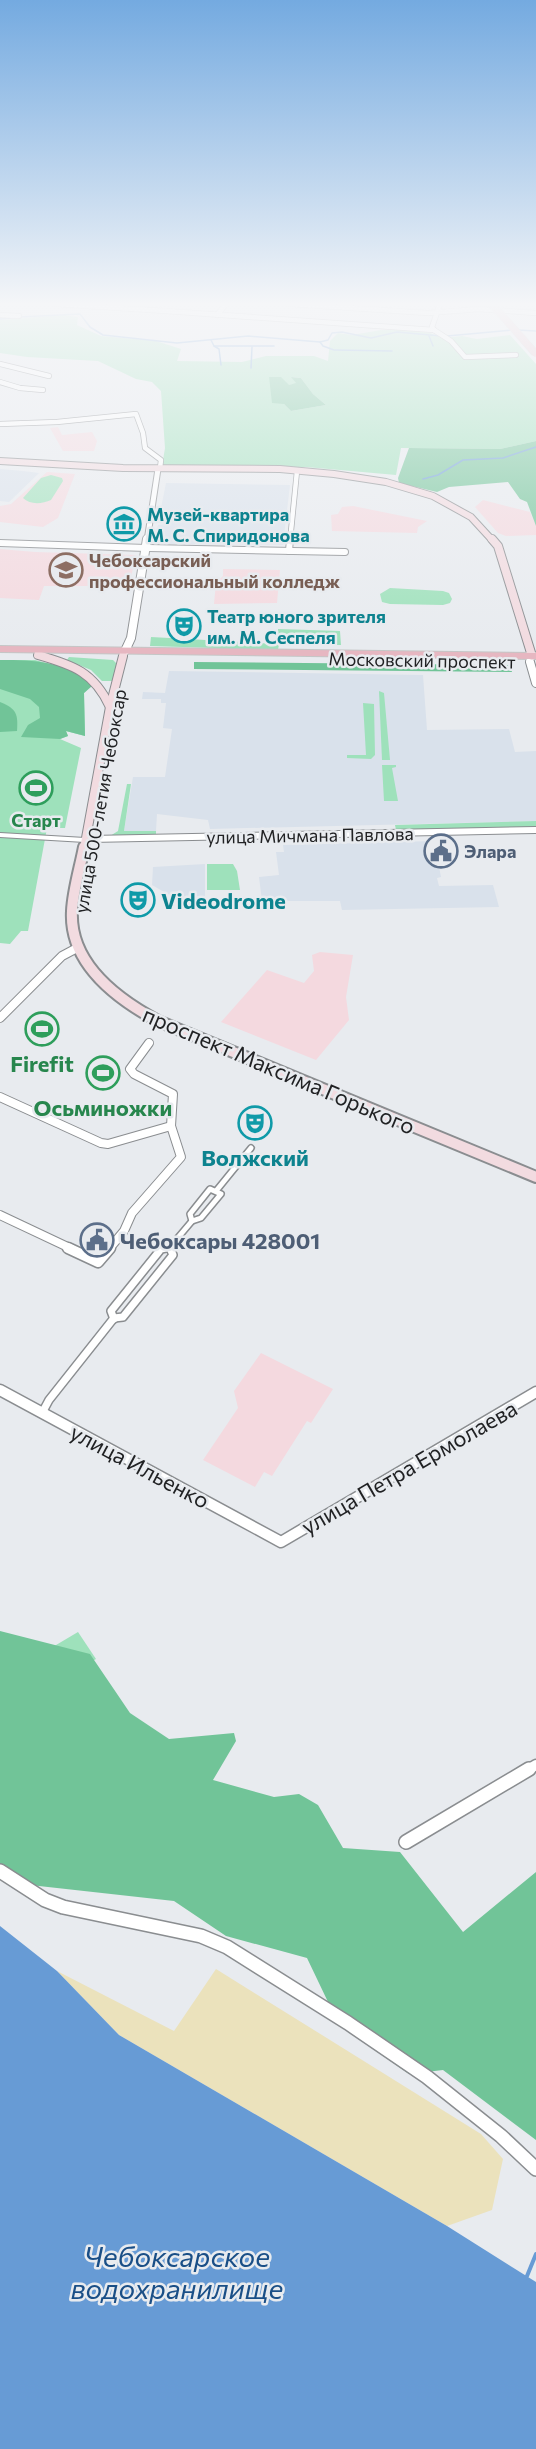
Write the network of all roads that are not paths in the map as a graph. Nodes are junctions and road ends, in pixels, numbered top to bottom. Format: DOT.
graph roads {
  1 [pos="94,418"];
  2 [pos="138,418"];
  3 [pos="0,424"];
  4 [pos="0,461"];
  5 [pos="160,469"];
  6 [pos="297,470"];
  7 [pos="0,543"];
  8 [pos="148,548"];
  9 [pos="289,551"];
  10 [pos="345,552"];
  11 [pos="0,649"];
  12 [pos="127,654"];
  13 [pos="0,655"];
  14 [pos="38,655"];
  15 [pos="532,659"];
  16 [pos="536,682"];
  17 [pos="110,707"];
  18 [pos="98,781"];
  19 [pos="536,830"];
  20 [pos="0,835"];
  21 [pos="88,839"];
  22 [pos="80,942"];
  23 [pos="0,1018"];
  24 [pos="149,1043"];
  25 [pos="0,1097"];
  26 [pos="171,1126"];
  27 [pos="251,1148"];
  28 [pos="536,1175"];
  29 [pos="216,1191"];
  30 [pos="0,1215"];
  31 [pos="192,1221"];
  32 [pos="170,1247"];
  33 [pos="114,1318"];
  34 [pos="0,1390"];
  35 [pos="536,1392"];
  36 [pos="42,1413"];
  37 [pos="281,1542"];
  38 [pos="536,1765"];
  39 [pos="406,1842"];
  40 [pos="0,1871"];
  41 [pos="536,2169"];
  1 -- 3 [label="street"];
  2 -- 5 [label="street"];
  4 -- 5 [label="main road"];
  5 -- 6 [label="main road"];
  5 -- 8 [label="street, улица 500-летия Чебоксар"];
  6 -- 9 [label="street"];
  6 -- 15 [label="main road"];
  7 -- 8 [label="street"];
  8 -- 9 [label="street"];
  8 -- 12 [label="street, улица 500-летия Чебоксар"];
  9 -- 10 [label="street"];
  11 -- 12 [label="main road, Московский проспект"];
  12 -- 14 [label="main road, Московский проспект"];
  12 -- 15 [label="main road, Московский проспект"];
  12 -- 17 [label="main road, улица 500-летия Чебоксар"];
  12 -- 18 [label="main road, улица 500-летия Чебоксар"];
  13 -- 14 [label="main road, Московский проспект"];
  14 -- 17 [label="main road"];
  15 -- 16 [label="street"];
  17 -- 18 [label="main road, улица 500-летия Чебоксар"];
  18 -- 21 [label="main road, улица 500-летия Чебоксар"];
  19 -- 21 [label="street, улица Мичмана Павлова"];
  20 -- 21 [label="street"];
  21 -- 22 [label="main road"];
  22 -- 23 [label="street"];
  22 -- 28 [label="main road, проспект Максима Горького"];
  24 -- 26 [label="street"];
  25 -- 26 [label="street"];
  26 -- 30 [label="street"];
  27 -- 29 [label="street"];
  29 -- 31 [label="street"];
  29 -- 31 [label="street"];
  31 -- 32 [label="street"];
  32 -- 33 [label="street"];
  32 -- 33 [label="street"];
  33 -- 36 [label="street"];
  34 -- 36 [label="street, улица Ильенко"];
  35 -- 37 [label="street, улица Петра Ермолаева"];
  36 -- 37 [label="street, улица Ильенко"];
  38 -- 39 [label="street"];
  40 -- 41 [label="street"];
}
